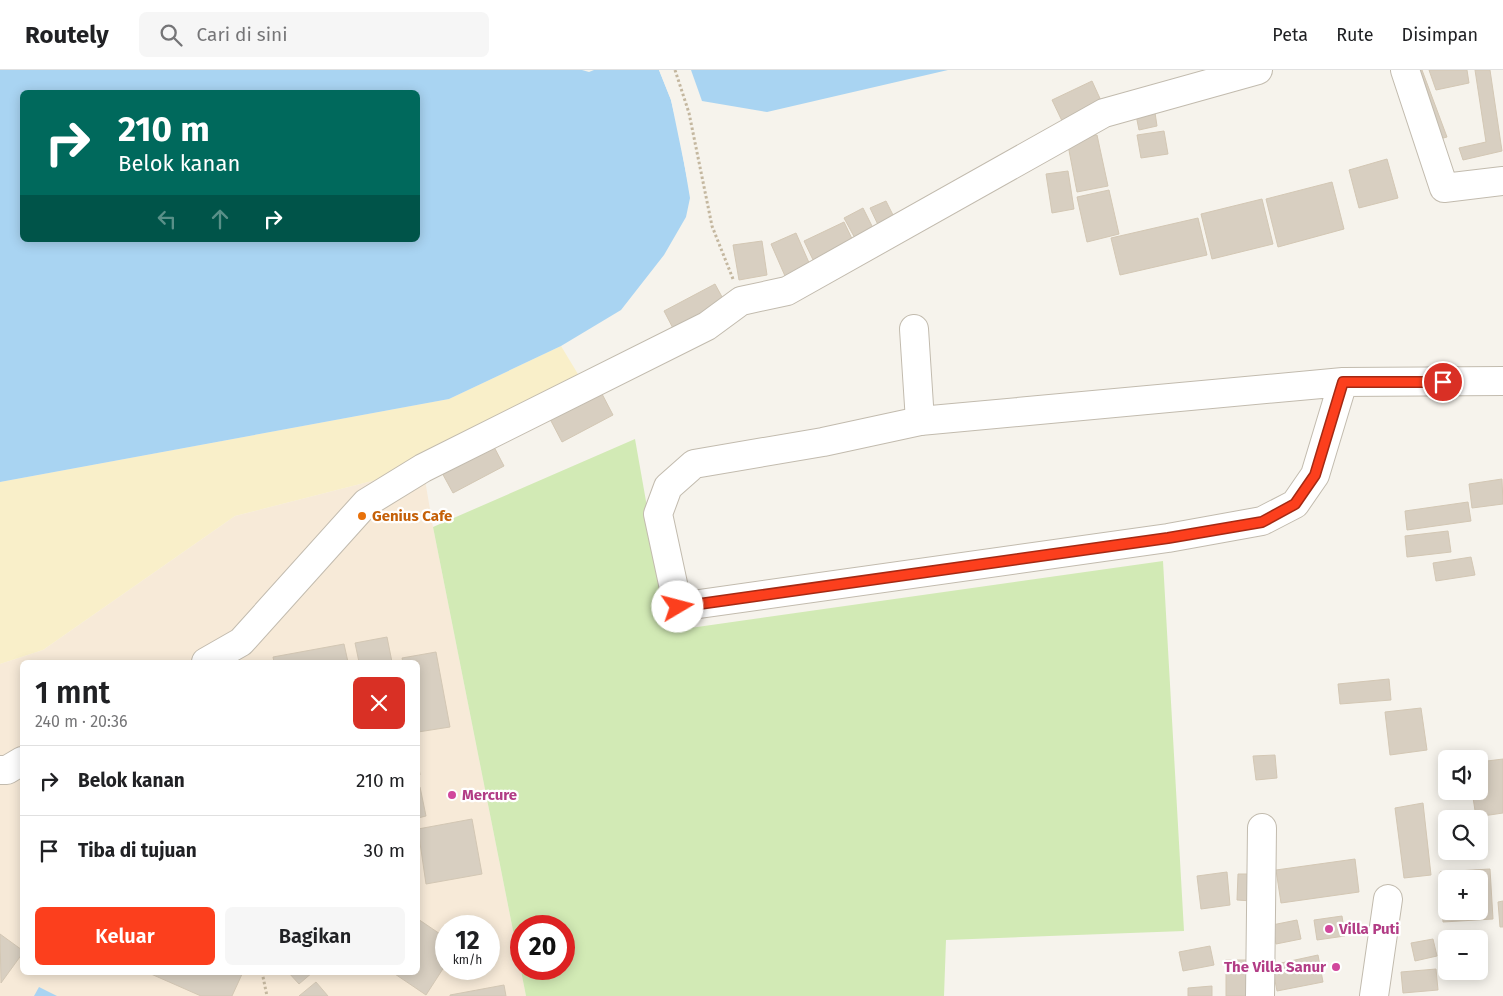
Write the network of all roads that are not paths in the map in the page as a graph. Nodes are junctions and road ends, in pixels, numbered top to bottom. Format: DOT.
graph roads {
  1 [pos="1258,70"];
  2 [pos="1405,70"];
  3 [pos="1503,181"];
  4 [pos="914,329"];
  5 [pos="1503,381"];
  6 [pos="1343,382"];
  7 [pos="920,421"];
  8 [pos="210,660"];
  9 [pos="20,762"];
  10 [pos="0,770"];
  11 [pos="1262,828"];
  12 [pos="1388,899"];
  13 [pos="1260,996"];
  14 [pos="1374,996"];
  1 -- 8 [label="street"];
  2 -- 3 [label="street"];
  4 -- 7 [label="street"];
  5 -- 6 [label="street"];
  6 -- 7 [label="street"];
  6 -- 7 [label="street"];
  9 -- 10 [label="street"];
  11 -- 13 [label="street"];
  12 -- 14 [label="street"];
}
